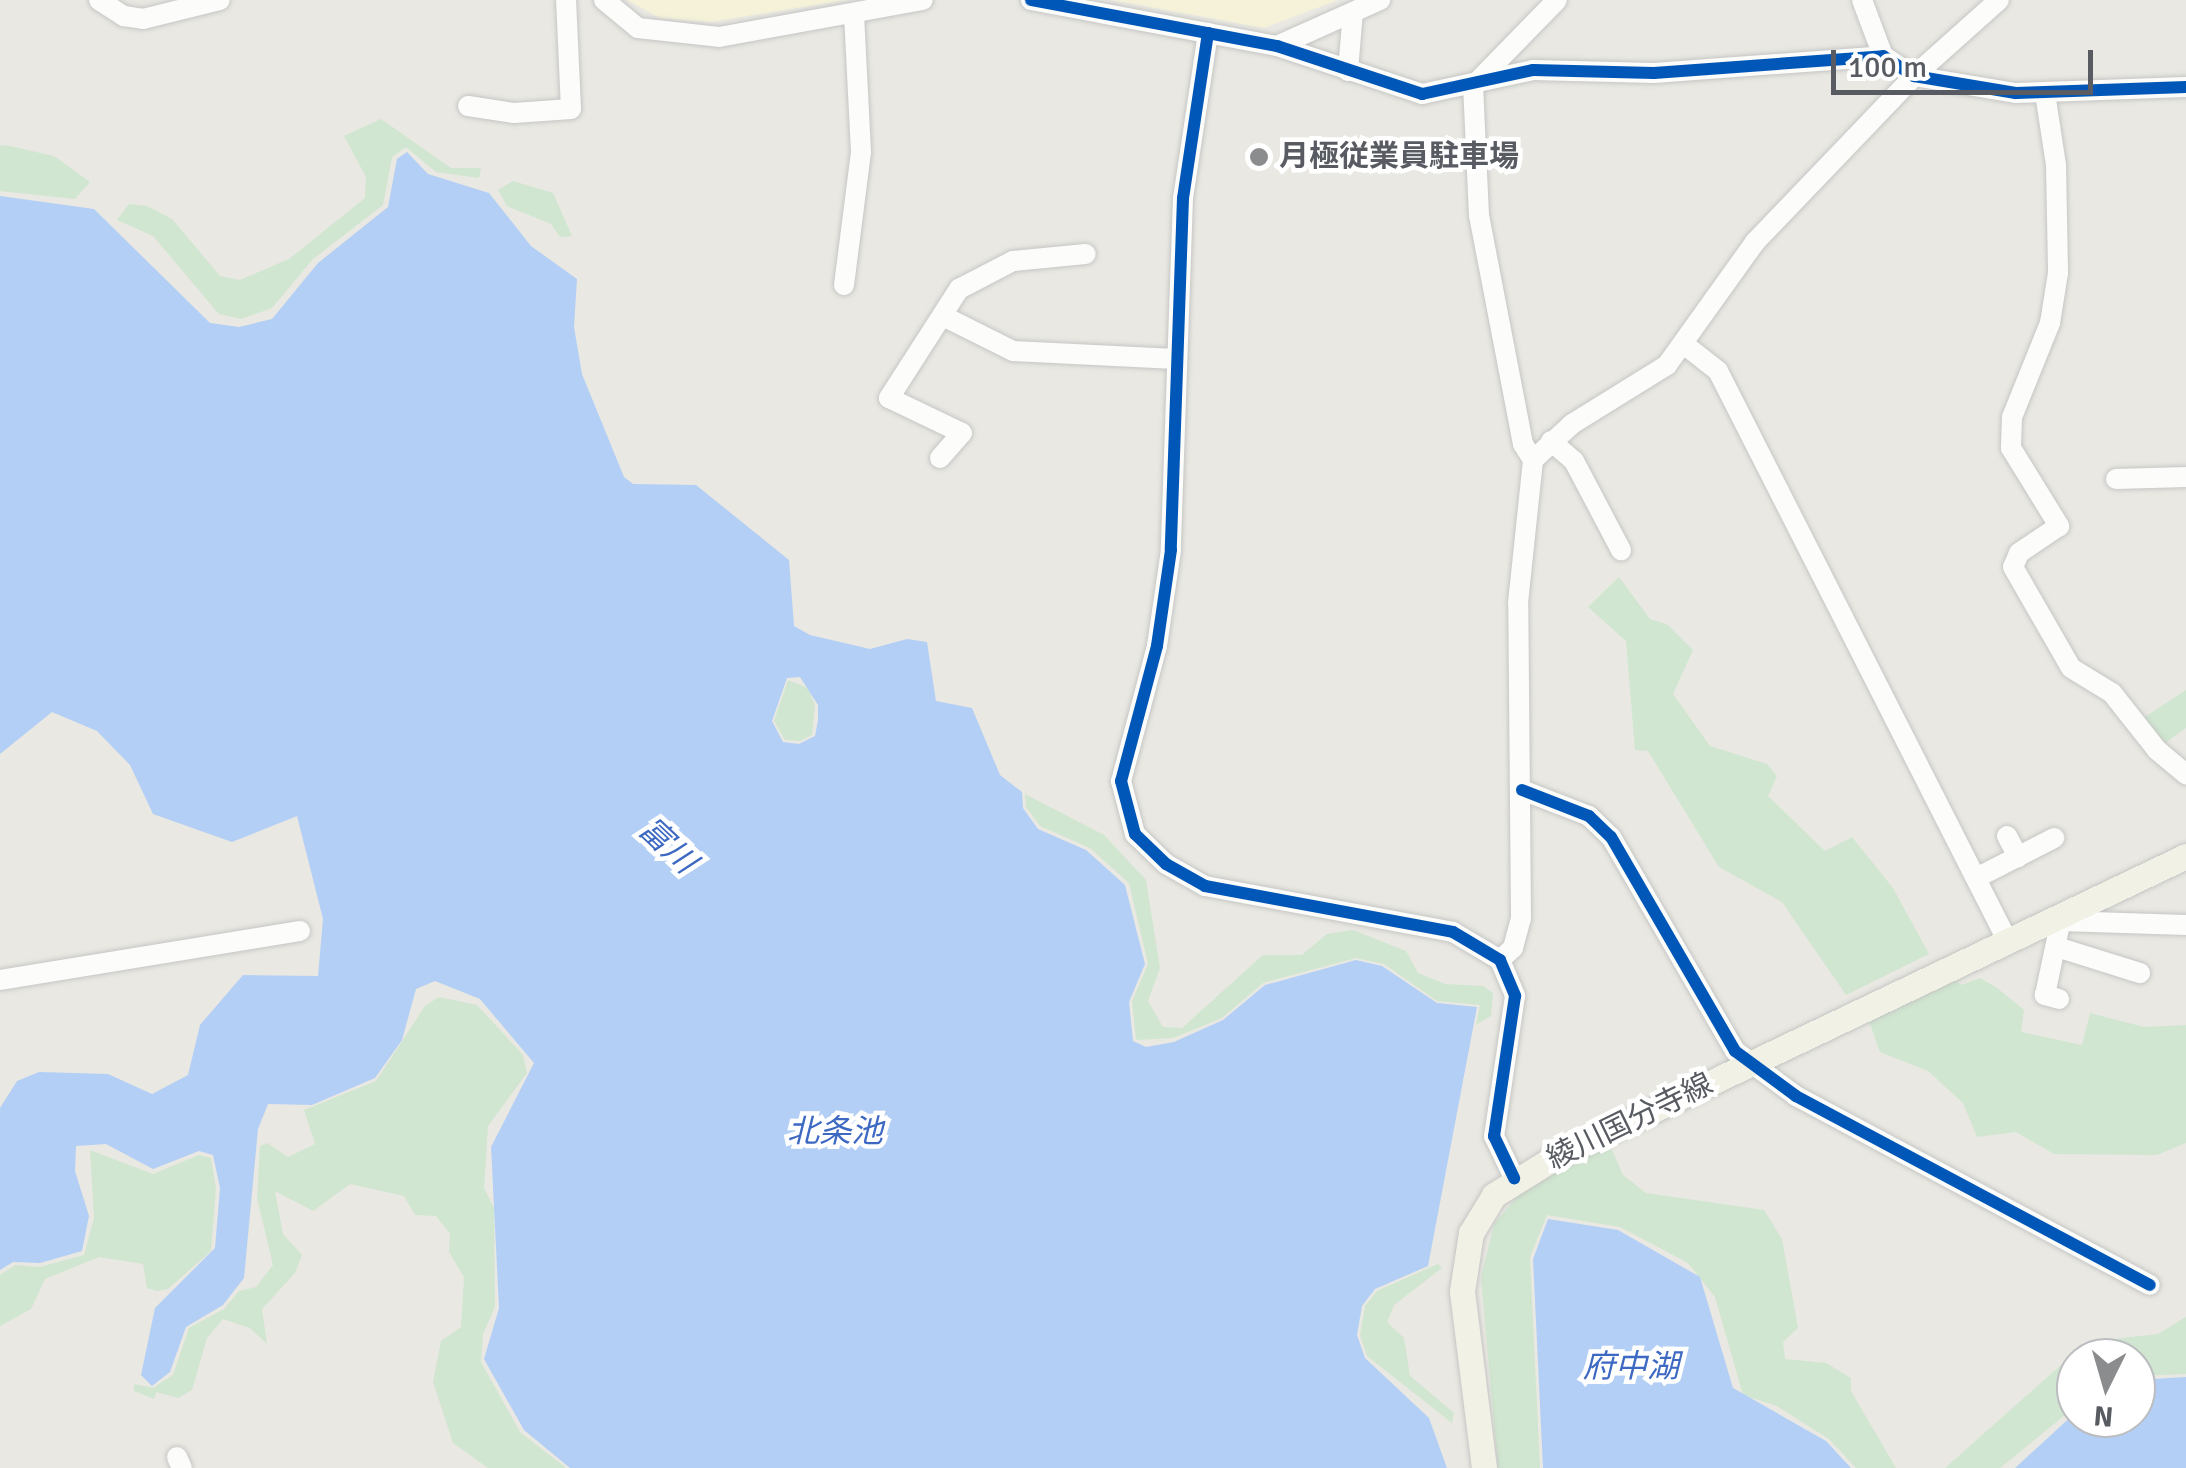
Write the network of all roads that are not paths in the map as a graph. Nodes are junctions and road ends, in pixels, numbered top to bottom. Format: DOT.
graph roads {
  1 [pos="100,0"];
  2 [pos="220,0"];
  3 [pos="566,0"];
  4 [pos="604,0"];
  5 [pos="923,0"];
  6 [pos="1031,0"];
  7 [pos="1380,0"];
  8 [pos="1558,0"];
  9 [pos="1862,0"];
  10 [pos="1999,0"];
  11 [pos="1354,12"];
  12 [pos="854,13"];
  13 [pos="1208,33"];
  14 [pos="1277,46"];
  15 [pos="1882,56"];
  16 [pos="1348,71"];
  17 [pos="1914,76"];
  18 [pos="1473,86"];
  19 [pos="2186,87"];
  20 [pos="2045,93"];
  21 [pos="468,106"];
  22 [pos="1086,254"];
  23 [pos="844,285"];
  24 [pos="943,316"];
  25 [pos="1685,345"];
  26 [pos="1176,359"];
  27 [pos="1551,440"];
  28 [pos="940,458"];
  29 [pos="1533,460"];
  30 [pos="2186,477"];
  31 [pos="2116,479"];
  32 [pos="1621,550"];
  33 [pos="2186,774"];
  34 [pos="1522,790"];
  35 [pos="2006,836"];
  36 [pos="2054,838"];
  37 [pos="2186,856"];
  38 [pos="2018,857"];
  39 [pos="1976,878"];
  40 [pos="2062,917"];
  41 [pos="2186,925"];
  42 [pos="300,931"];
  43 [pos="2007,940"];
  44 [pos="2060,948"];
  45 [pos="1500,960"];
  46 [pos="2140,973"];
  47 [pos="0,980"];
  48 [pos="2059,999"];
  49 [pos="1752,1062"];
  50 [pos="1514,1178"];
  51 [pos="2150,1285"];
  52 [pos="1484,1468"];
  1 -- 2 [label="street"];
  3 -- 21 [label="street"];
  4 -- 12 [label="street"];
  5 -- 12 [label="street"];
  6 -- 13 [label="street"];
  7 -- 11 [label="street"];
  8 -- 18 [label="street"];
  9 -- 15 [label="street"];
  10 -- 17 [label="street"];
  11 -- 14 [label="street"];
  11 -- 16 [label="street"];
  12 -- 23 [label="street"];
  13 -- 14 [label="street"];
  13 -- 26 [label="street"];
  14 -- 16 [label="street"];
  15 -- 17 [label="street"];
  15 -- 18 [label="street"];
  16 -- 18 [label="street"];
  17 -- 20 [label="street"];
  17 -- 25 [label="street"];
  18 -- 29 [label="street"];
  19 -- 20 [label="street"];
  20 -- 33 [label="street"];
  22 -- 24 [label="street"];
  24 -- 26 [label="street"];
  24 -- 28 [label="street"];
  25 -- 27 [label="street"];
  25 -- 39 [label="street"];
  26 -- 45 [label="street"];
  27 -- 29 [label="street"];
  27 -- 32 [label="street"];
  29 -- 34 [label="street"];
  30 -- 31 [label="street"];
  34 -- 45 [label="street"];
  34 -- 49 [label="street"];
  35 -- 38 [label="street"];
  36 -- 38 [label="street"];
  37 -- 40 [label="main road, 綾川国分寺線"];
  38 -- 39 [label="street"];
  39 -- 43 [label="street"];
  40 -- 41 [label="street"];
  40 -- 43 [label="main road, 綾川国分寺線"];
  40 -- 44 [label="street"];
  42 -- 47 [label="street"];
  43 -- 49 [label="main road, 綾川国分寺線"];
  44 -- 46 [label="street"];
  44 -- 48 [label="street"];
  45 -- 50 [label="street"];
  49 -- 50 [label="main road, 綾川国分寺線"];
  49 -- 51 [label="street"];
  50 -- 52 [label="main road, 綾川国分寺線"];
}
